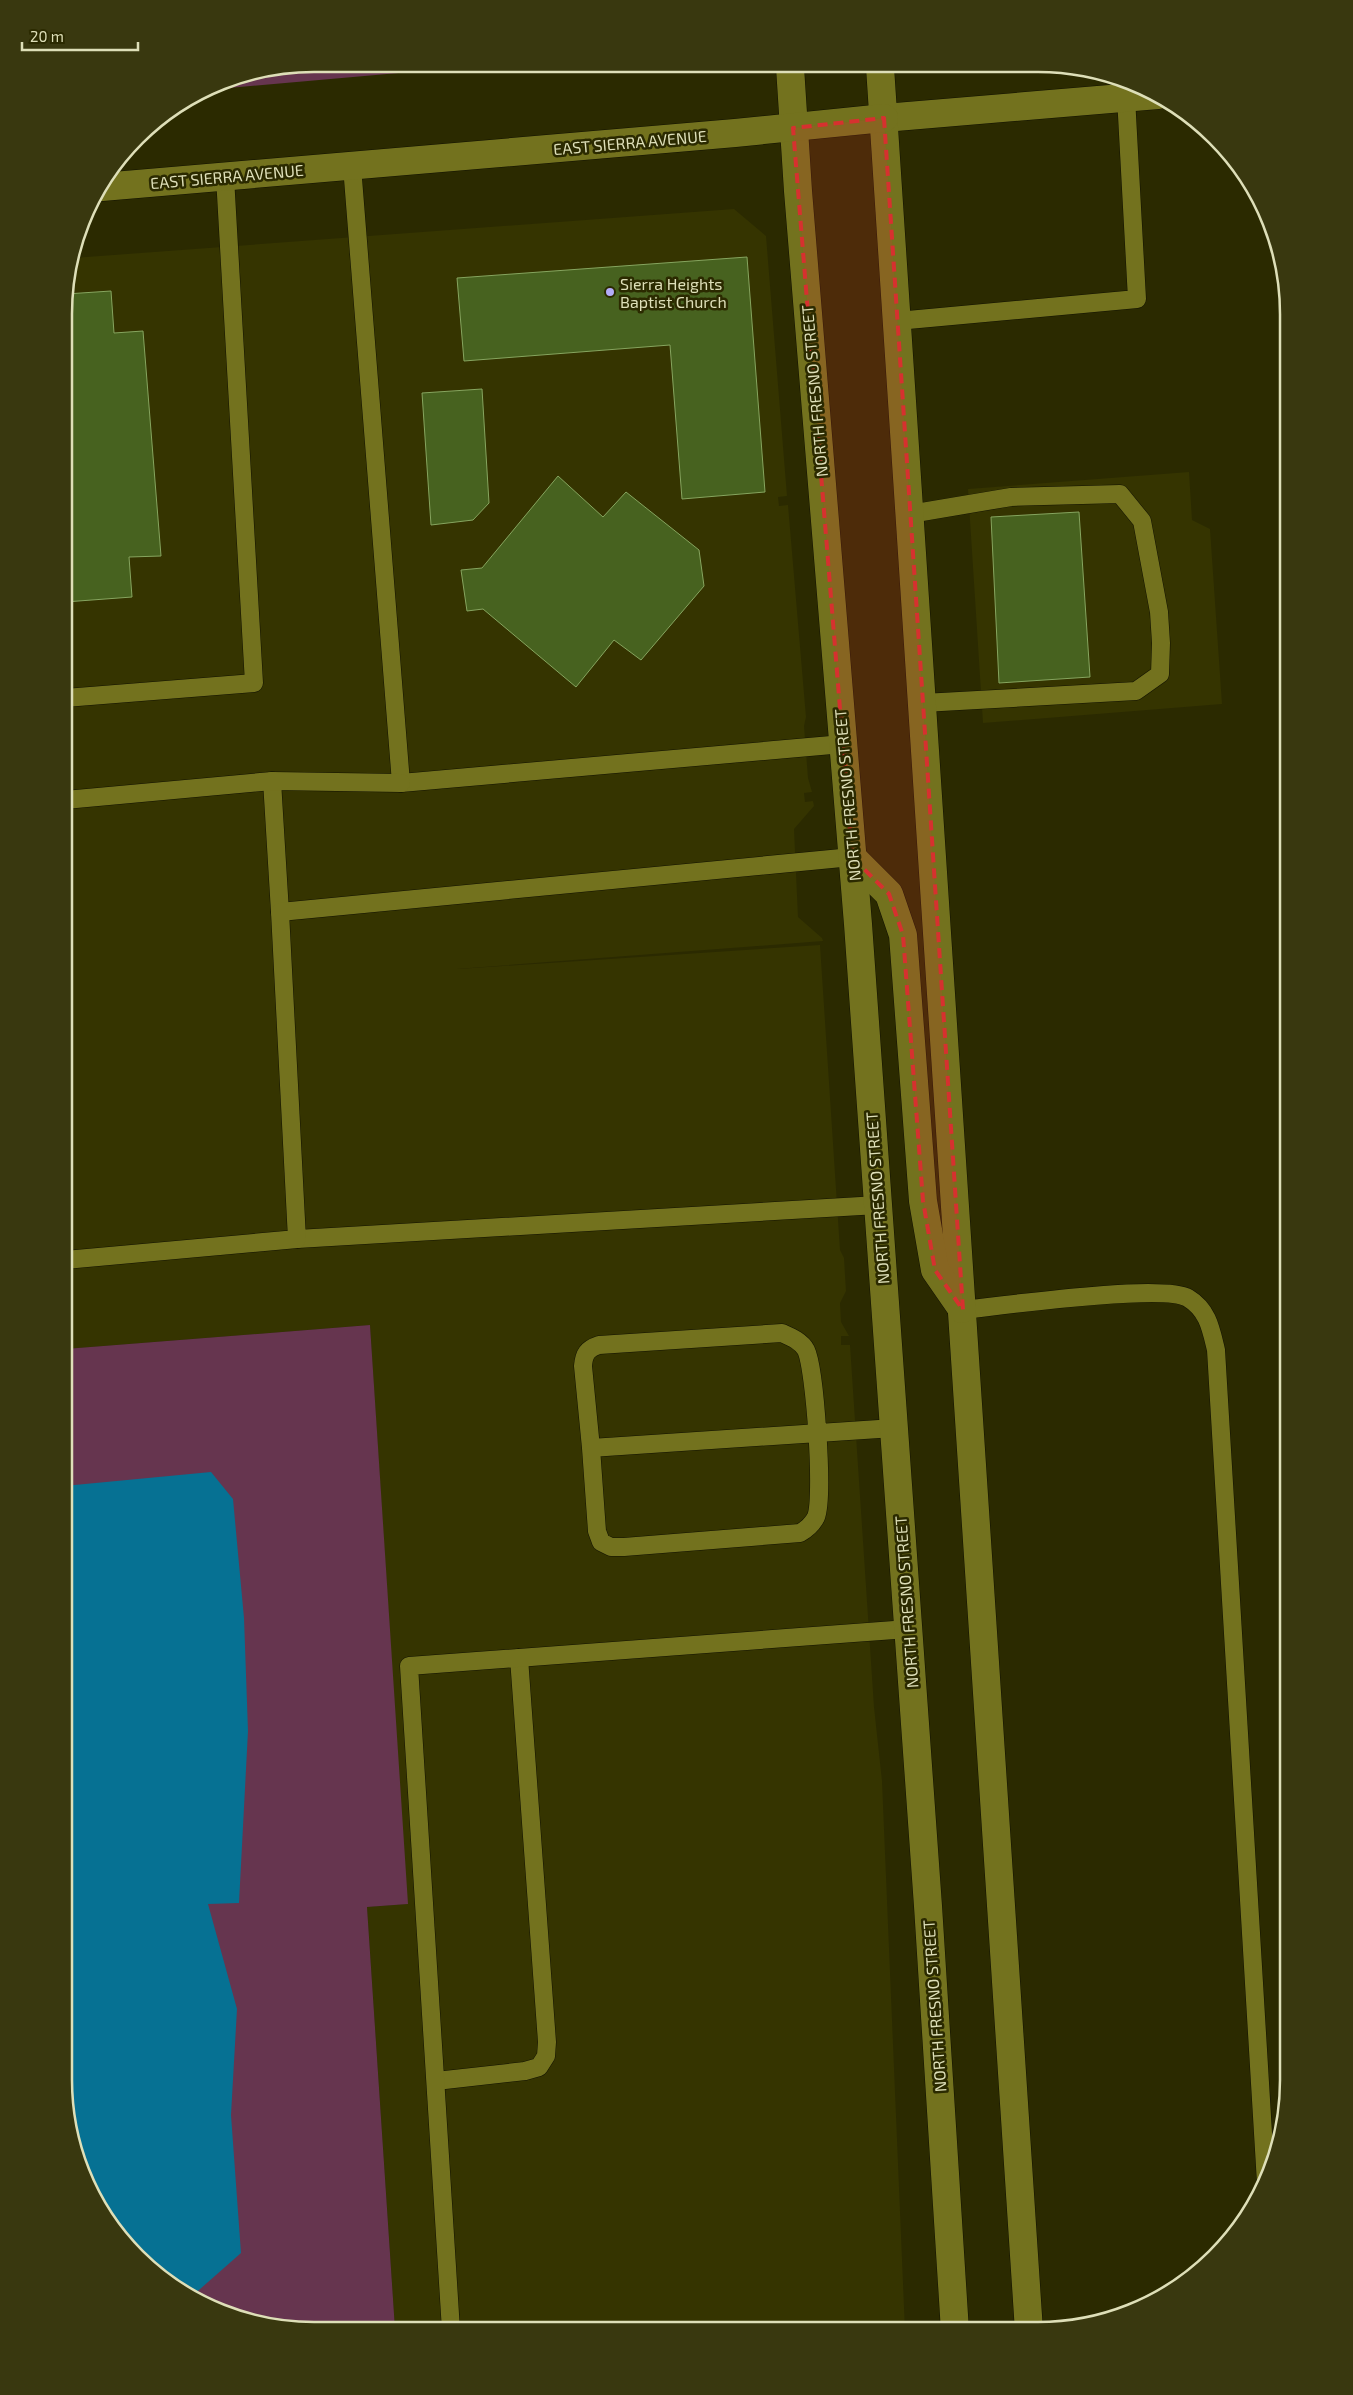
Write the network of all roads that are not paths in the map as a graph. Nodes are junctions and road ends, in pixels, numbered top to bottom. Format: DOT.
graph roads {
  1 [pos="790,72"];
  2 [pos="880,72"];
  3 [pos="1144,96"];
  4 [pos="1126,98"];
  5 [pos="884,118"];
  6 [pos="793,128"];
  7 [pos="352,166"];
  8 [pos="225,177"];
  9 [pos="109,186"];
  10 [pos="897,321"];
  11 [pos="910,514"];
  12 [pos="73,697"];
  13 [pos="923,703"];
  14 [pos="843,744"];
  15 [pos="272,781"];
  16 [pos="402,783"];
  17 [pos="73,799"];
  18 [pos="852,857"];
  19 [pos="280,912"];
  20 [pos="878,1205"];
  21 [pos="297,1239"];
  22 [pos="73,1259"];
  23 [pos="963,1310"];
  24 [pos="894,1428"];
  25 [pos="816,1434"];
  26 [pos="591,1448"];
  27 [pos="908,1629"];
  28 [pos="519,1658"];
  29 [pos="436,2081"];
  30 [pos="1265,2166"];
  31 [pos="451,2322"];
  32 [pos="954,2322"];
  33 [pos="1028,2322"];
  1 -- 6 [label="main road, NORTH FRESNO STREET"];
  2 -- 5 [label="main road"];
  3 -- 4 [label="main road, EAST SIERRA AVENUE"];
  4 -- 5 [label="main road, EAST SIERRA AVENUE"];
  4 -- 10 [label="lane"];
  5 -- 6 [label="main road, EAST SIERRA AVENUE"];
  5 -- 10 [label="main road"];
  6 -- 7 [label="main road, EAST SIERRA AVENUE"];
  6 -- 14 [label="main road, NORTH FRESNO STREET"];
  7 -- 8 [label="main road, EAST SIERRA AVENUE"];
  7 -- 16 [label="lane"];
  8 -- 9 [label="main road, EAST SIERRA AVENUE"];
  8 -- 12 [label="lane"];
  10 -- 11 [label="main road"];
  11 -- 13 [label="main road"];
  11 -- 13 [label="lane"];
  13 -- 23 [label="main road"];
  14 -- 16 [label="lane"];
  14 -- 18 [label="main road, NORTH FRESNO STREET"];
  15 -- 16 [label="lane"];
  15 -- 17 [label="lane"];
  15 -- 19 [label="lane"];
  18 -- 19 [label="lane"];
  18 -- 20 [label="main road, NORTH FRESNO STREET"];
  18 -- 23 [label="main road"];
  19 -- 21 [label="lane"];
  20 -- 21 [label="lane"];
  20 -- 24 [label="main road, NORTH FRESNO STREET"];
  21 -- 22 [label="lane"];
  23 -- 30 [label="lane"];
  23 -- 33 [label="main road"];
  24 -- 25 [label="lane"];
  24 -- 27 [label="main road, NORTH FRESNO STREET"];
  25 -- 26 [label="lane"];
  25 -- 26 [label="lane"];
  25 -- 26 [label="lane"];
  27 -- 28 [label="lane"];
  27 -- 32 [label="main road, NORTH FRESNO STREET"];
  28 -- 29 [label="lane"];
  28 -- 29 [label="lane"];
  29 -- 31 [label="lane"];
}
